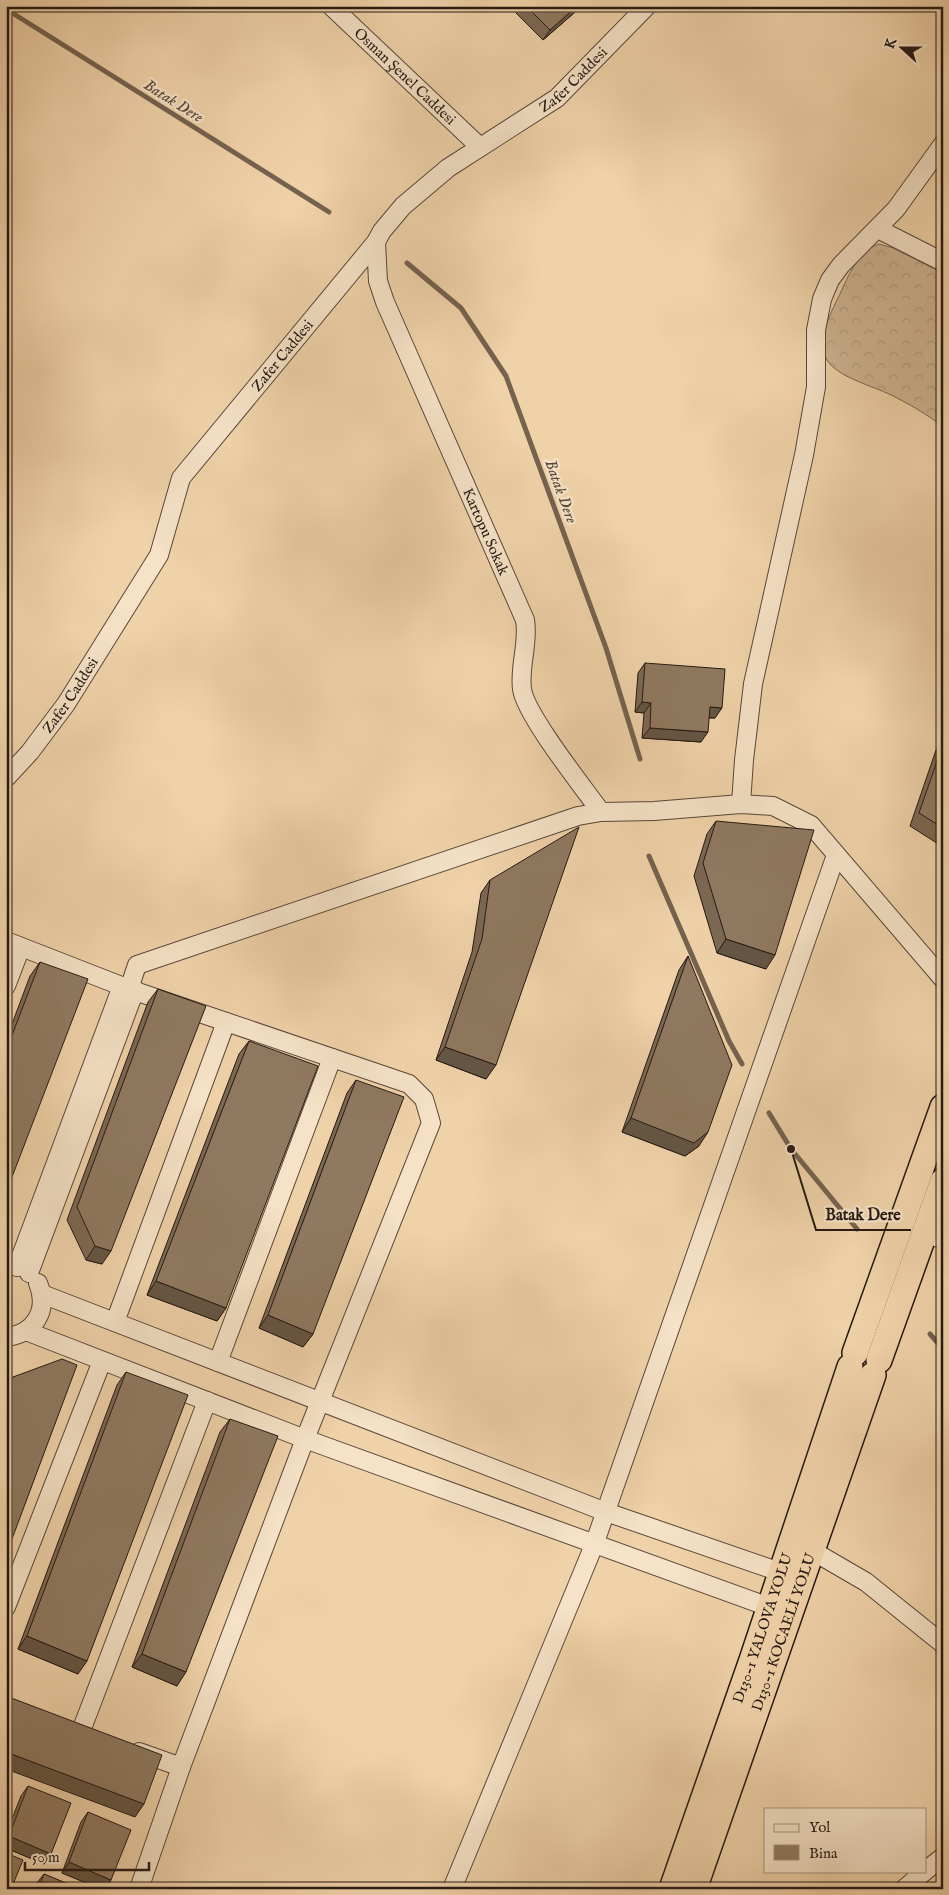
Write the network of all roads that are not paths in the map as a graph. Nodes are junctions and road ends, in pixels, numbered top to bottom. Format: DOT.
graph roads {
  1 [pos="331,6"];
  2 [pos="647,6"];
  3 [pos="943,144"];
  4 [pos="480,147"];
  5 [pos="878,228"];
  6 [pos="376,242"];
  7 [pos="943,262"];
  8 [pos="6,778"];
  9 [pos="741,804"];
  10 [pos="601,812"];
  11 [pos="836,855"];
  12 [pos="14,944"];
  13 [pos="943,979"];
  14 [pos="6,986"];
  15 [pos="129,988"];
  16 [pos="226,1022"];
  17 [pos="332,1058"];
  18 [pos="943,1107"];
  19 [pos="943,1181"];
  20 [pos="934,1235"];
  21 [pos="17,1268"];
  22 [pos="42,1294"];
  23 [pos="115,1322"];
  24 [pos="26,1331"];
  25 [pos="6,1337"];
  26 [pos="102,1361"];
  27 [pos="218,1362"];
  28 [pos="207,1401"];
  29 [pos="320,1402"];
  30 [pos="305,1439"];
  31 [pos="606,1512"];
  32 [pos="594,1545"];
  33 [pos="811,1550"];
  34 [pos="780,1572"];
  35 [pos="6,1607"];
  36 [pos="769,1607"];
  37 [pos="943,1644"];
  38 [pos="62,1725"];
  39 [pos="81,1732"];
  40 [pos="99,1738"];
  41 [pos="126,1748"];
  42 [pos="181,1767"];
  43 [pos="933,1868"];
  44 [pos="139,1889"];
  45 [pos="452,1889"];
  46 [pos="672,1889"];
  47 [pos="694,1889"];
  48 [pos="904,1889"];
  1 -- 4 [label="street, Osman Şenel Caddesi"];
  2 -- 4 [label="street, Zafer Caddesi"];
  3 -- 5 [label="street"];
  4 -- 6 [label="street, Zafer Caddesi"];
  5 -- 7 [label="street"];
  5 -- 9 [label="street"];
  6 -- 8 [label="street, Zafer Caddesi"];
  6 -- 10 [label="street, Kartopu Sokak"];
  9 -- 10 [label="street"];
  9 -- 11 [label="street"];
  10 -- 15 [label="street"];
  11 -- 13 [label="street"];
  11 -- 31 [label="street"];
  12 -- 14 [label="street"];
  12 -- 15 [label="street"];
  15 -- 16 [label="street"];
  15 -- 21 [label="street"];
  16 -- 17 [label="street"];
  16 -- 23 [label="street"];
  17 -- 27 [label="street"];
  17 -- 29 [label="street"];
  18 -- 34 [label="highway, D130-1 YALOVA YOLU"];
  19 -- 20 [label="highway, D130-1 KOCAELİ YOLU"];
  20 -- 33 [label="highway, D130-1 KOCAELİ YOLU"];
  21 -- 22 [label="street"];
  22 -- 23 [label="street"];
  22 -- 24 [label="street"];
  23 -- 27 [label="street"];
  24 -- 25 [label="street"];
  24 -- 26 [label="street"];
  26 -- 28 [label="street"];
  26 -- 35 [label="street"];
  27 -- 29 [label="street"];
  28 -- 30 [label="street"];
  28 -- 39 [label="street"];
  29 -- 30 [label="street"];
  29 -- 31 [label="street"];
  30 -- 32 [label="street"];
  30 -- 42 [label="street"];
  31 -- 32 [label="street"];
  31 -- 34 [label="street"];
  32 -- 36 [label="street"];
  32 -- 45 [label="street"];
  33 -- 37 [label="street"];
  33 -- 47 [label="highway, D130-1 KOCAELİ YOLU"];
  34 -- 36 [label="highway, D130-1 YALOVA YOLU"];
  36 -- 46 [label="highway, D130-1 YALOVA YOLU"];
  38 -- 39 [label="street"];
  39 -- 40 [label="street"];
  41 -- 42 [label="street"];
  42 -- 44 [label="street"];
  43 -- 48 [label="street"];
}
